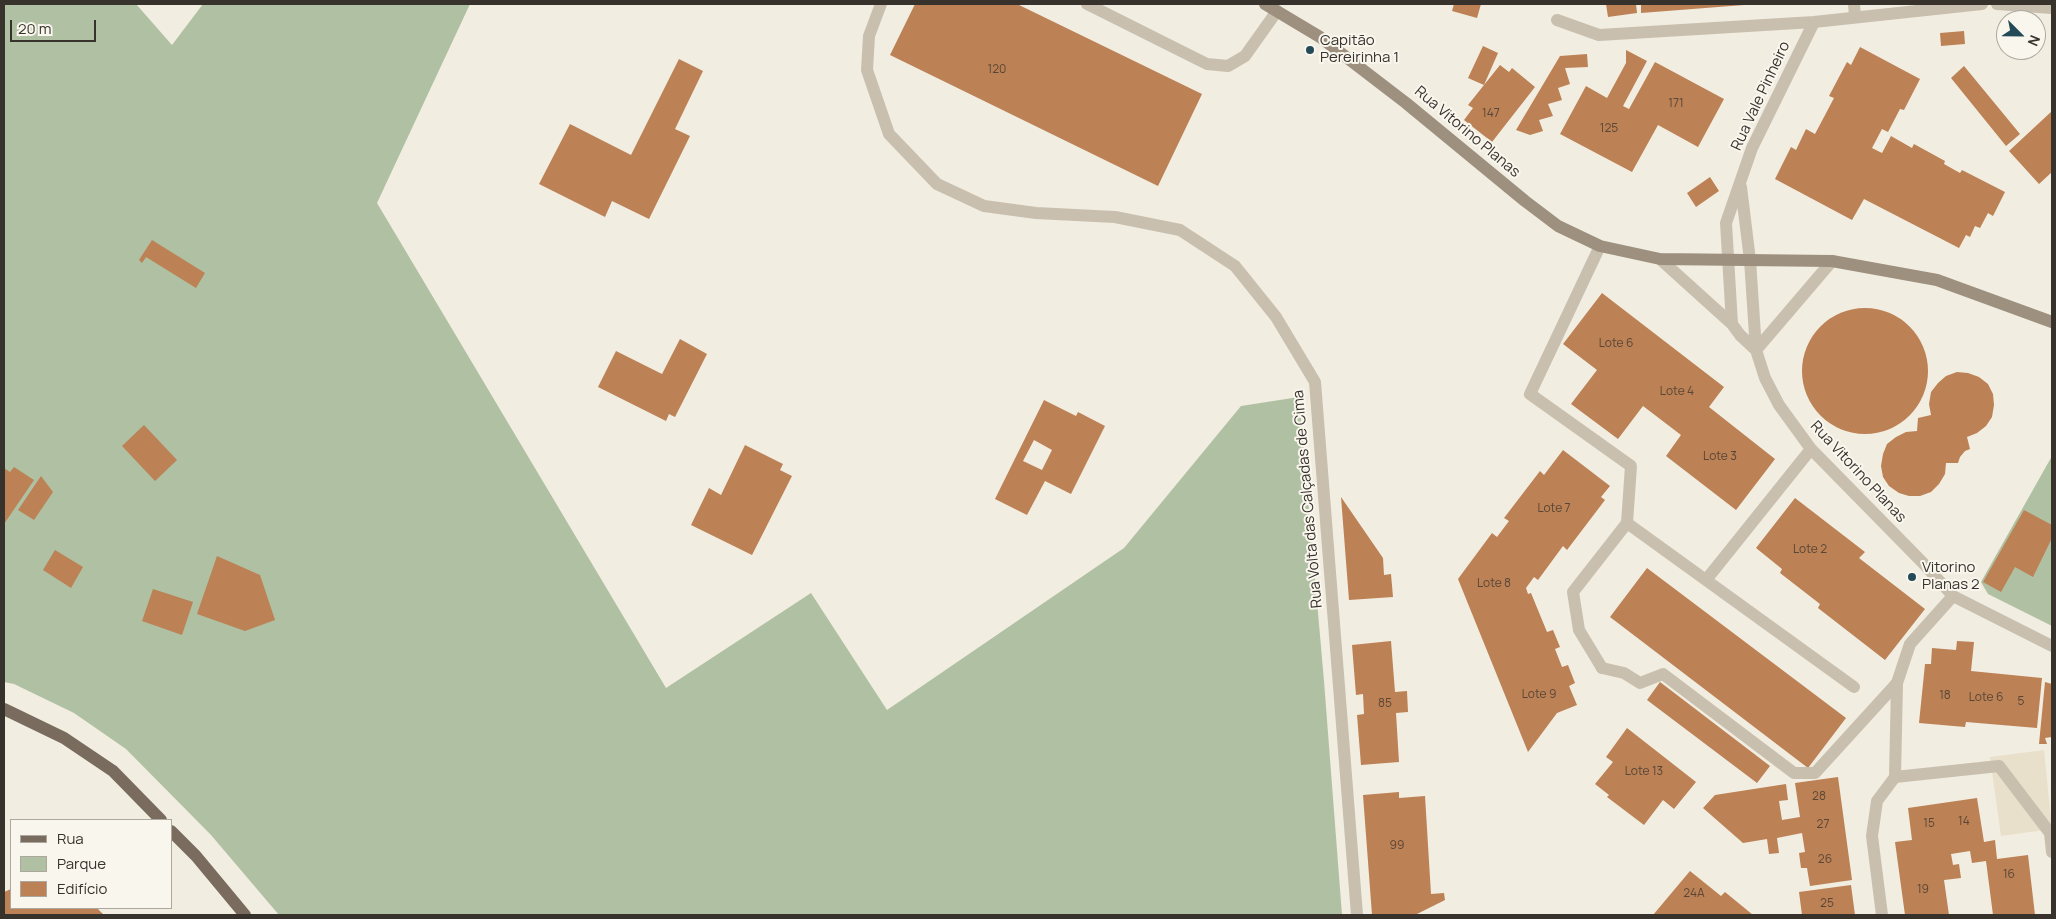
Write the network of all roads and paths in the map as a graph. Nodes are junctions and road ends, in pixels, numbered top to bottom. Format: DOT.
graph roads {
  1 [pos="881,4"];
  2 [pos="1087,4"];
  3 [pos="1265,4"];
  4 [pos="1854,4"];
  5 [pos="1982,4"];
  6 [pos="1997,4"];
  7 [pos="2052,8"];
  8 [pos="1277,11"];
  9 [pos="1855,18"];
  10 [pos="1557,20"];
  11 [pos="1814,22"];
  12 [pos="1740,185"];
  13 [pos="1600,246"];
  14 [pos="1660,259"];
  15 [pos="1728,260"];
  16 [pos="1750,260"];
  17 [pos="1832,261"];
  18 [pos="2052,322"];
  19 [pos="1732,324"];
  20 [pos="1756,350"];
  21 [pos="1811,449"];
  22 [pos="1627,523"];
  23 [pos="1706,580"];
  24 [pos="1953,596"];
  25 [pos="2052,646"];
  26 [pos="1897,683"];
  27 [pos="1854,686"];
  28 [pos="4,710"];
  29 [pos="1895,778"];
  30 [pos="160,819"];
  31 [pos="172,831"];
  32 [pos="2051,833"];
  33 [pos="2052,852"];
  34 [pos="245,915"];
  35 [pos="1357,915"];
  36 [pos="1882,915"];
  1 -- 35 [label="street, Rua Volta das Calçadas de Cima"];
  2 -- 8 [label="street"];
  3 -- 8 [label="street, Rua Vitorino Planas"];
  4 -- 9 [label="street"];
  5 -- 9 [label="street, Rua Vale Pinheiro"];
  6 -- 7 [label="street"];
  8 -- 13 [label="street, Rua Vitorino Planas"];
  9 -- 11 [label="street, Rua Vale Pinheiro"];
  10 -- 11 [label="street, Rua Vale Pinheiro"];
  11 -- 12 [label="street, Rua Vale Pinheiro"];
  12 -- 15 [label="street, Rua Vale Pinheiro"];
  12 -- 16 [label="street, Rua Vale Pinheiro"];
  13 -- 14 [label="street, Rua Vitorino Planas"];
  13 -- 22 [label="street"];
  14 -- 15 [label="street, Rua Vitorino Planas"];
  14 -- 19 [label="street, Rua Vitorino Planas"];
  15 -- 16 [label="street, Rua Vitorino Planas"];
  15 -- 19 [label="street, Rua Vale Pinheiro"];
  16 -- 17 [label="street, Rua Vitorino Planas"];
  16 -- 20 [label="street, Rua Vale Pinheiro"];
  17 -- 18 [label="street, Rua Vitorino Planas"];
  17 -- 20 [label="street"];
  19 -- 20 [label="street, Rua Vitorino Planas"];
  20 -- 21 [label="street, Rua Vitorino Planas"];
  21 -- 23 [label="street"];
  21 -- 24 [label="street, Rua Vitorino Planas"];
  22 -- 23 [label="street"];
  22 -- 26 [label="street"];
  23 -- 27 [label="street"];
  24 -- 25 [label="street, Rua Vitorino Planas"];
  24 -- 26 [label="street"];
  26 -- 29 [label="street"];
  28 -- 30 [label="main road"];
  29 -- 32 [label="street"];
  29 -- 36 [label="street"];
  31 -- 34 [label="main road"];
  32 -- 33 [label="street"];
}
